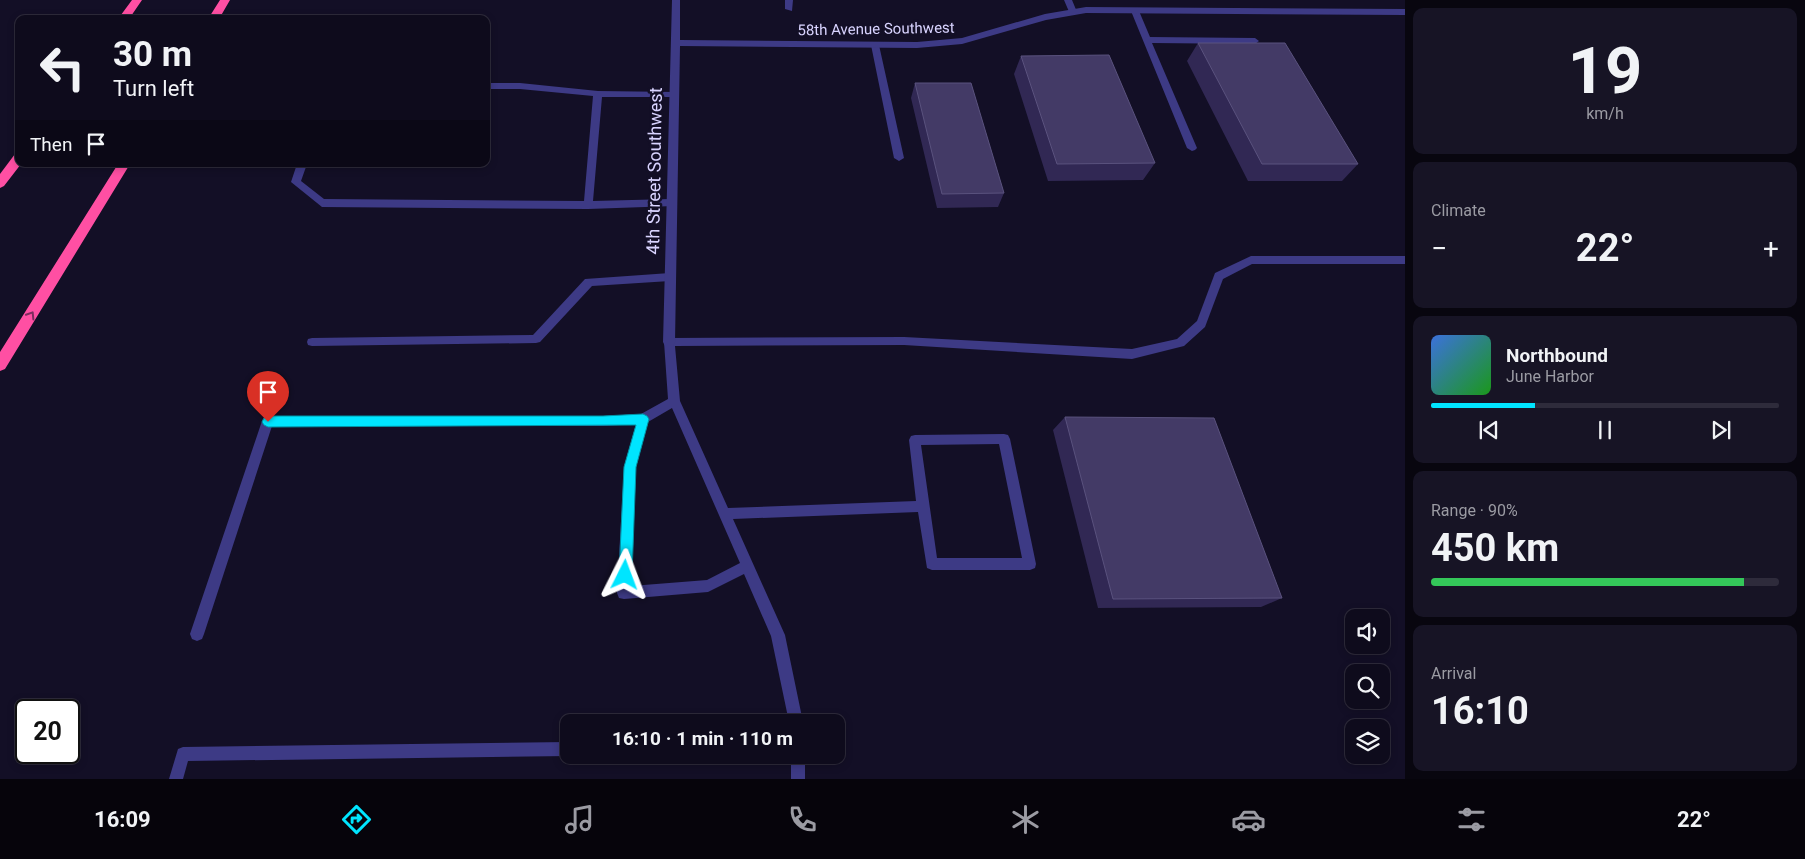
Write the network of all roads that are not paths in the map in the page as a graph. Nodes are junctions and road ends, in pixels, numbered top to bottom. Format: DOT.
graph roads {
  1 [pos="137,0"];
  2 [pos="225,0"];
  3 [pos="676,0"];
  4 [pos="1068,0"];
  5 [pos="1135,11"];
  6 [pos="1073,12"];
  7 [pos="1405,12"];
  8 [pos="126,15"];
  9 [pos="216,15"];
  10 [pos="1147,40"];
  11 [pos="1255,41"];
  12 [pos="674,43"];
  13 [pos="874,45"];
  14 [pos="490,86"];
  15 [pos="598,94"];
  16 [pos="673,94"];
  17 [pos="1192,148"];
  18 [pos="15,158"];
  19 [pos="899,158"];
  20 [pos="15,163"];
  21 [pos="122,167"];
  22 [pos="301,167"];
  23 [pos="0,175"];
  24 [pos="0,183"];
  25 [pos="671,203"];
  26 [pos="588,204"];
  27 [pos="1405,260"];
  28 [pos="670,277"];
  29 [pos="312,342"];
  30 [pos="669,342"];
  31 [pos="2,363"];
  32 [pos="674,401"];
  33 [pos="643,419"];
  34 [pos="923,506"];
  35 [pos="724,514"];
  36 [pos="747,566"];
  37 [pos="198,634"];
  38 [pos="794,714"];
  39 [pos="560,749"];
  40 [pos="798,764"];
  41 [pos="176,779"];
  42 [pos="798,779"];
  1 -- 8 [label="highway"];
  2 -- 9 [label="highway"];
  3 -- 12 [label="street, 4th Street Southwest"];
  4 -- 6 [label="lane"];
  5 -- 6 [label="street, 58th Avenue Southwest"];
  5 -- 7 [label="street, 58th Avenue Southwest"];
  5 -- 10 [label="lane"];
  6 -- 13 [label="street, 58th Avenue Southwest"];
  10 -- 11 [label="lane"];
  10 -- 17 [label="lane"];
  12 -- 13 [label="street, 58th Avenue Southwest"];
  12 -- 16 [label="street, 4th Street Southwest"];
  13 -- 19 [label="lane"];
  14 -- 15 [label="lane"];
  15 -- 16 [label="lane"];
  15 -- 26 [label="lane"];
  16 -- 25 [label="street, 4th Street Southwest"];
  18 -- 23 [label="highway"];
  20 -- 24 [label="highway"];
  31 -- 21 [label="highway, one-way"];
  22 -- 26 [label="lane"];
  25 -- 26 [label="lane"];
  25 -- 28 [label="street, 4th Street Southwest"];
  27 -- 30 [label="lane"];
  28 -- 29 [label="lane"];
  28 -- 30 [label="street, 4th Street Southwest"];
  30 -- 32 [label="lane"];
  32 -- 33 [label="lane"];
  32 -- 35 [label="lane"];
  33 -- 36 [label="lane"];
  33 -- 37 [label="lane"];
  34 -- 34 [label="lane"];
  34 -- 35 [label="lane"];
  35 -- 36 [label="lane"];
  36 -- 38 [label="lane"];
  39 -- 41 [label="lane"];
  40 -- 42 [label="lane"];
}
